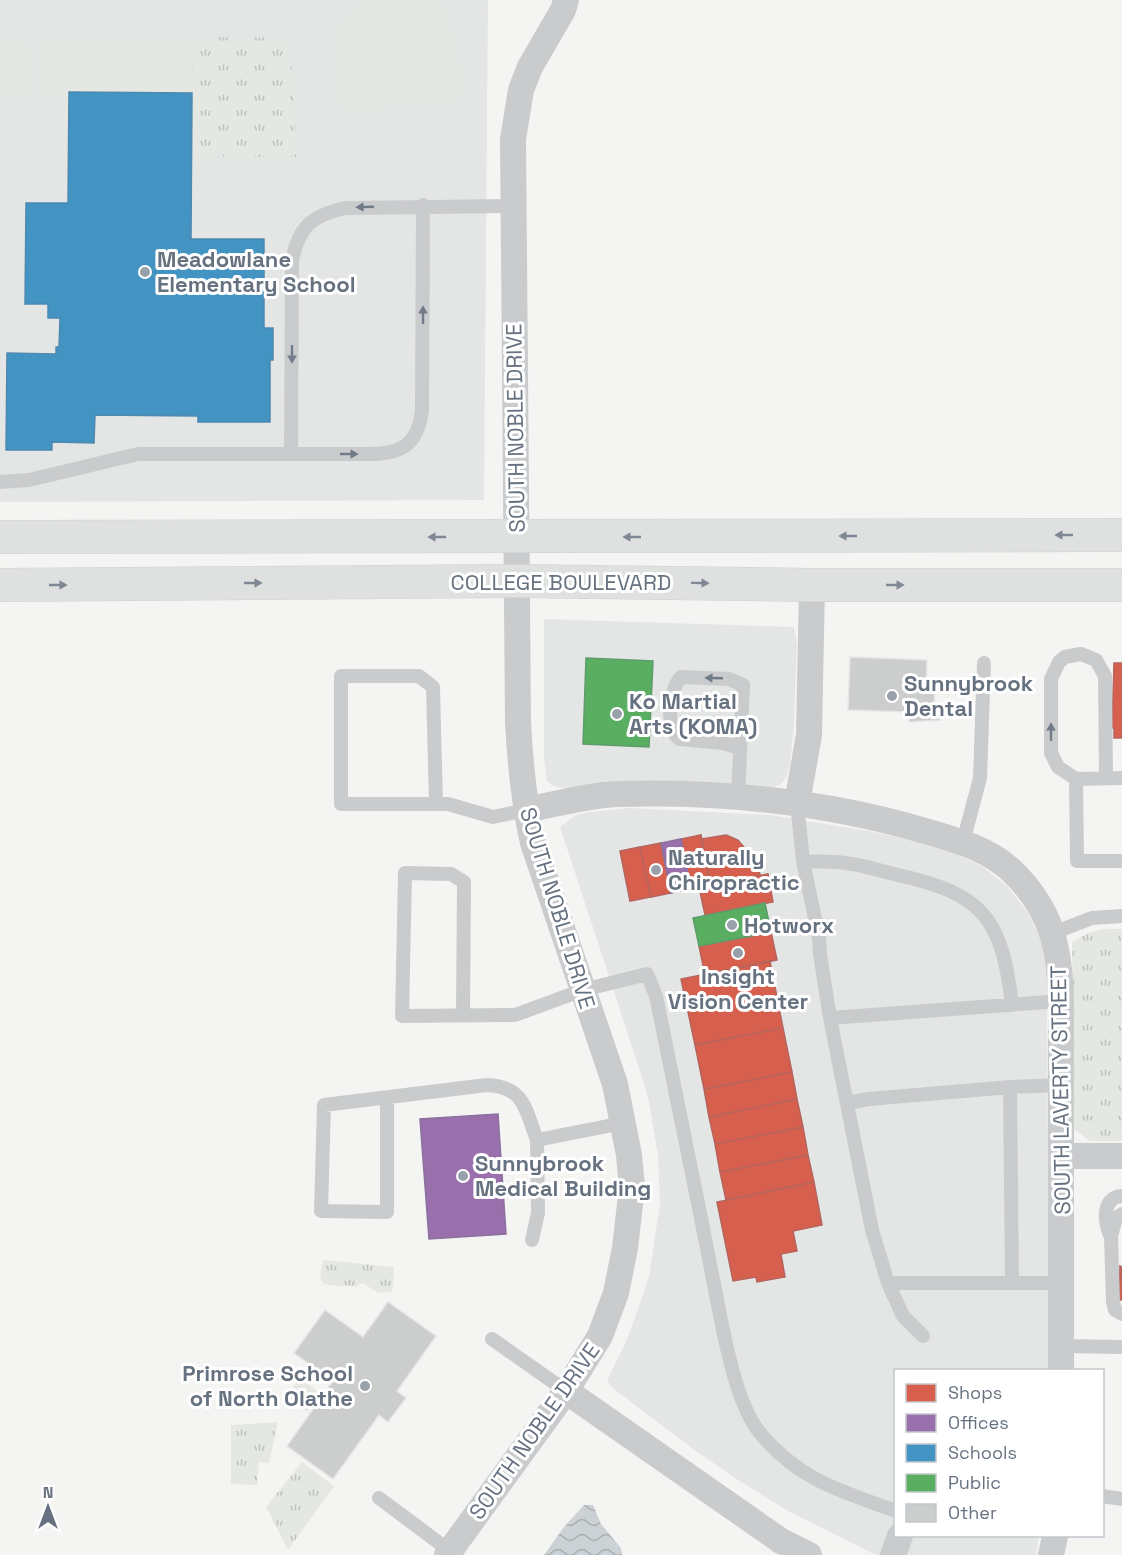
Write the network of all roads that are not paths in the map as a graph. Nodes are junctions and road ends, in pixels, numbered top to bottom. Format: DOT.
graph roads {
  1 [pos="566,0"];
  2 [pos="423,205"];
  3 [pos="513,206"];
  4 [pos="291,454"];
  5 [pos="0,482"];
  6 [pos="1122,535"];
  7 [pos="0,537"];
  8 [pos="516,537"];
  9 [pos="517,581"];
  10 [pos="0,585"];
  11 [pos="812,585"];
  12 [pos="1122,585"];
  13 [pos="984,663"];
  14 [pos="740,748"];
  15 [pos="1106,778"];
  16 [pos="1122,778"];
  17 [pos="1076,779"];
  18 [pos="738,796"];
  19 [pos="797,803"];
  20 [pos="436,804"];
  21 [pos="525,810"];
  22 [pos="963,842"];
  23 [pos="804,861"];
  24 [pos="1122,861"];
  25 [pos="1122,916"];
  26 [pos="1053,933"];
  27 [pos="583,990"];
  28 [pos="1061,1001"];
  29 [pos="1012,1005"];
  30 [pos="463,1015"];
  31 [pos="830,1018"];
  32 [pos="1061,1085"];
  33 [pos="1011,1087"];
  34 [pos="387,1098"];
  35 [pos="847,1103"];
  36 [pos="623,1123"];
  37 [pos="537,1140"];
  38 [pos="1061,1156"];
  39 [pos="1122,1156"];
  40 [pos="1122,1196"];
  41 [pos="1122,1214"];
  42 [pos="1111,1236"];
  43 [pos="532,1240"];
  44 [pos="888,1284"];
  45 [pos="1012,1284"];
  46 [pos="1062,1284"];
  47 [pos="1122,1314"];
  48 [pos="922,1336"];
  49 [pos="492,1338"];
  50 [pos="1122,1347"];
  51 [pos="1061,1359"];
  52 [pos="566,1391"];
  53 [pos="1104,1496"];
  54 [pos="379,1498"];
  55 [pos="1122,1499"];
  56 [pos="894,1510"];
  57 [pos="900,1537"];
  58 [pos="1054,1537"];
  59 [pos="449,1553"];
  60 [pos="809,1555"];
  61 [pos="893,1555"];
  62 [pos="1051,1555"];
  1 -- 3 [label="street, SOUTH NOBLE DRIVE"];
  2 -- 3 [label="lane"];
  2 -- 4 [label="lane, one-way"];
  4 -- 2 [label="lane, one-way"];
  3 -- 8 [label="street, SOUTH NOBLE DRIVE"];
  4 -- 5 [label="lane"];
  6 -- 8 [label="main road, COLLEGE BOULEVARD, one-way"];
  8 -- 7 [label="main road, COLLEGE BOULEVARD, one-way"];
  8 -- 9 [label="street, SOUTH NOBLE DRIVE"];
  10 -- 9 [label="main road, COLLEGE BOULEVARD, one-way"];
  9 -- 11 [label="main road, COLLEGE BOULEVARD, one-way"];
  9 -- 21 [label="street, SOUTH NOBLE DRIVE"];
  11 -- 12 [label="main road, COLLEGE BOULEVARD, one-way"];
  11 -- 19 [label="street"];
  13 -- 22 [label="lane"];
  14 -- 14 [label="lane, one-way"];
  14 -- 18 [label="lane"];
  15 -- 16 [label="lane"];
  15 -- 17 [label="lane"];
  17 -- 15 [label="lane, one-way"];
  17 -- 24 [label="lane"];
  18 -- 19 [label="street, SOUTH LAVERTY STREET"];
  18 -- 21 [label="street, SOUTH LAVERTY STREET"];
  19 -- 22 [label="street, SOUTH LAVERTY STREET"];
  19 -- 23 [label="lane"];
  20 -- 20 [label="lane"];
  20 -- 21 [label="lane"];
  21 -- 27 [label="street, SOUTH NOBLE DRIVE"];
  22 -- 26 [label="street, SOUTH LAVERTY STREET"];
  23 -- 29 [label="lane"];
  23 -- 31 [label="lane"];
  25 -- 26 [label="lane"];
  26 -- 28 [label="street, SOUTH LAVERTY STREET"];
  27 -- 30 [label="lane"];
  27 -- 36 [label="street, SOUTH NOBLE DRIVE"];
  27 -- 56 [label="lane"];
  28 -- 29 [label="lane"];
  28 -- 32 [label="street, SOUTH LAVERTY STREET"];
  29 -- 31 [label="lane"];
  30 -- 30 [label="lane"];
  31 -- 35 [label="lane"];
  32 -- 33 [label="lane"];
  32 -- 38 [label="street, SOUTH LAVERTY STREET"];
  33 -- 35 [label="lane"];
  33 -- 45 [label="lane"];
  34 -- 34 [label="lane"];
  34 -- 37 [label="lane"];
  35 -- 44 [label="lane"];
  36 -- 37 [label="lane"];
  36 -- 52 [label="street, SOUTH NOBLE DRIVE"];
  37 -- 43 [label="lane"];
  38 -- 39 [label="street"];
  38 -- 46 [label="street, SOUTH LAVERTY STREET"];
  40 -- 42 [label="lane"];
  41 -- 42 [label="lane"];
  42 -- 47 [label="lane"];
  44 -- 45 [label="lane"];
  44 -- 48 [label="lane"];
  45 -- 46 [label="lane"];
  46 -- 51 [label="street, SOUTH LAVERTY STREET"];
  49 -- 52 [label="lane"];
  50 -- 51 [label="lane"];
  52 -- 59 [label="street, SOUTH NOBLE DRIVE"];
  52 -- 60 [label="street"];
  53 -- 55 [label="lane"];
  54 -- 59 [label="lane"];
  57 -- 61 [label="street"];
  58 -- 62 [label="street"];
}
